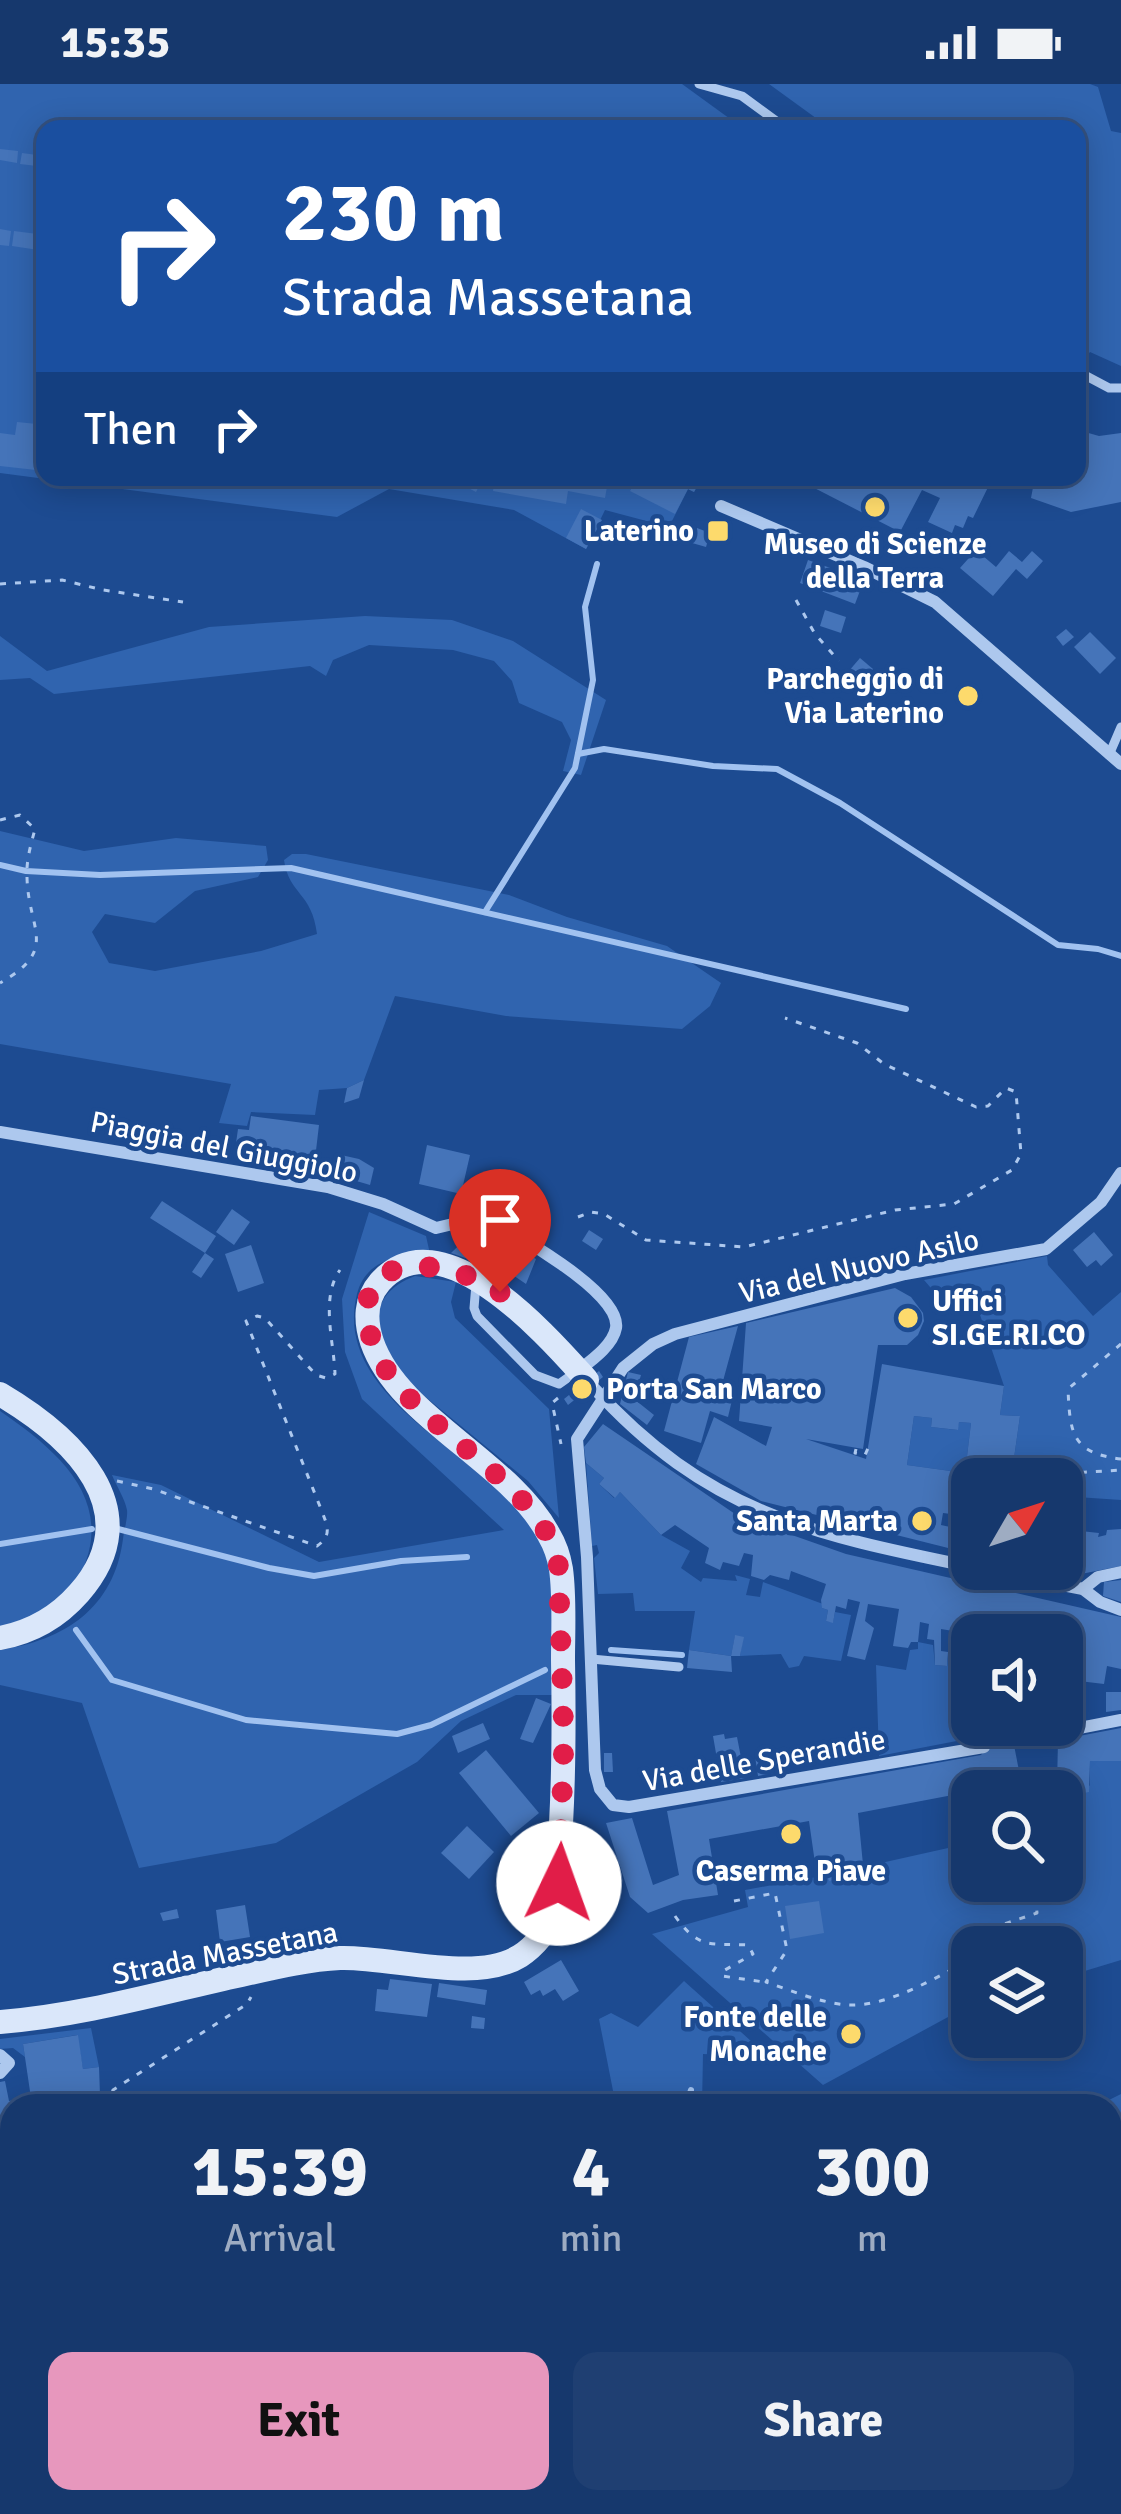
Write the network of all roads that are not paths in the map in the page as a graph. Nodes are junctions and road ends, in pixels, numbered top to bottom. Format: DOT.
graph roads {
  1 [pos="699,84"];
  2 [pos="775,120"];
  3 [pos="1086,376"];
  4 [pos="1121,388"];
  5 [pos="721,506"];
  6 [pos="1121,727"];
  7 [pos="1115,760"];
  8 [pos="0,1132"];
  9 [pos="1121,1174"];
  10 [pos="477,1279"];
  11 [pos="586,1385"];
  12 [pos="0,1394"];
  13 [pos="951,1562"];
  14 [pos="1121,1572"];
  15 [pos="1083,1589"];
  16 [pos="1121,1610"];
  17 [pos="0,1638"];
  18 [pos="591,1658"];
  19 [pos="679,1666"];
  20 [pos="1121,1720"];
  21 [pos="1083,1727"];
  22 [pos="984,1747"];
  23 [pos="0,2022"];
  24 [pos="0,2055"];
  25 [pos="0,2073"];
  1 -- 2 [label="lane"];
  3 -- 4 [label="lane"];
  5 -- 7 [label="street"];
  6 -- 7 [label="lane"];
  8 -- 11 [label="street, Piaggia del Giuggiolo"];
  9 -- 11 [label="street, Via del Nuovo Asilo"];
  10 -- 11 [label="street, Strada Massetana"];
  10 -- 11 [label="lane"];
  10 -- 23 [label="street, Strada Massetana"];
  11 -- 13 [label="street"];
  11 -- 18 [label="street, Via delle Sperandie"];
  12 -- 17 [label="street"];
  14 -- 15 [label="street"];
  15 -- 16 [label="street"];
  18 -- 19 [label="lane"];
  18 -- 22 [label="street, Via delle Sperandie"];
  20 -- 21 [label="street"];
  24 -- 25 [label="street"];
}
